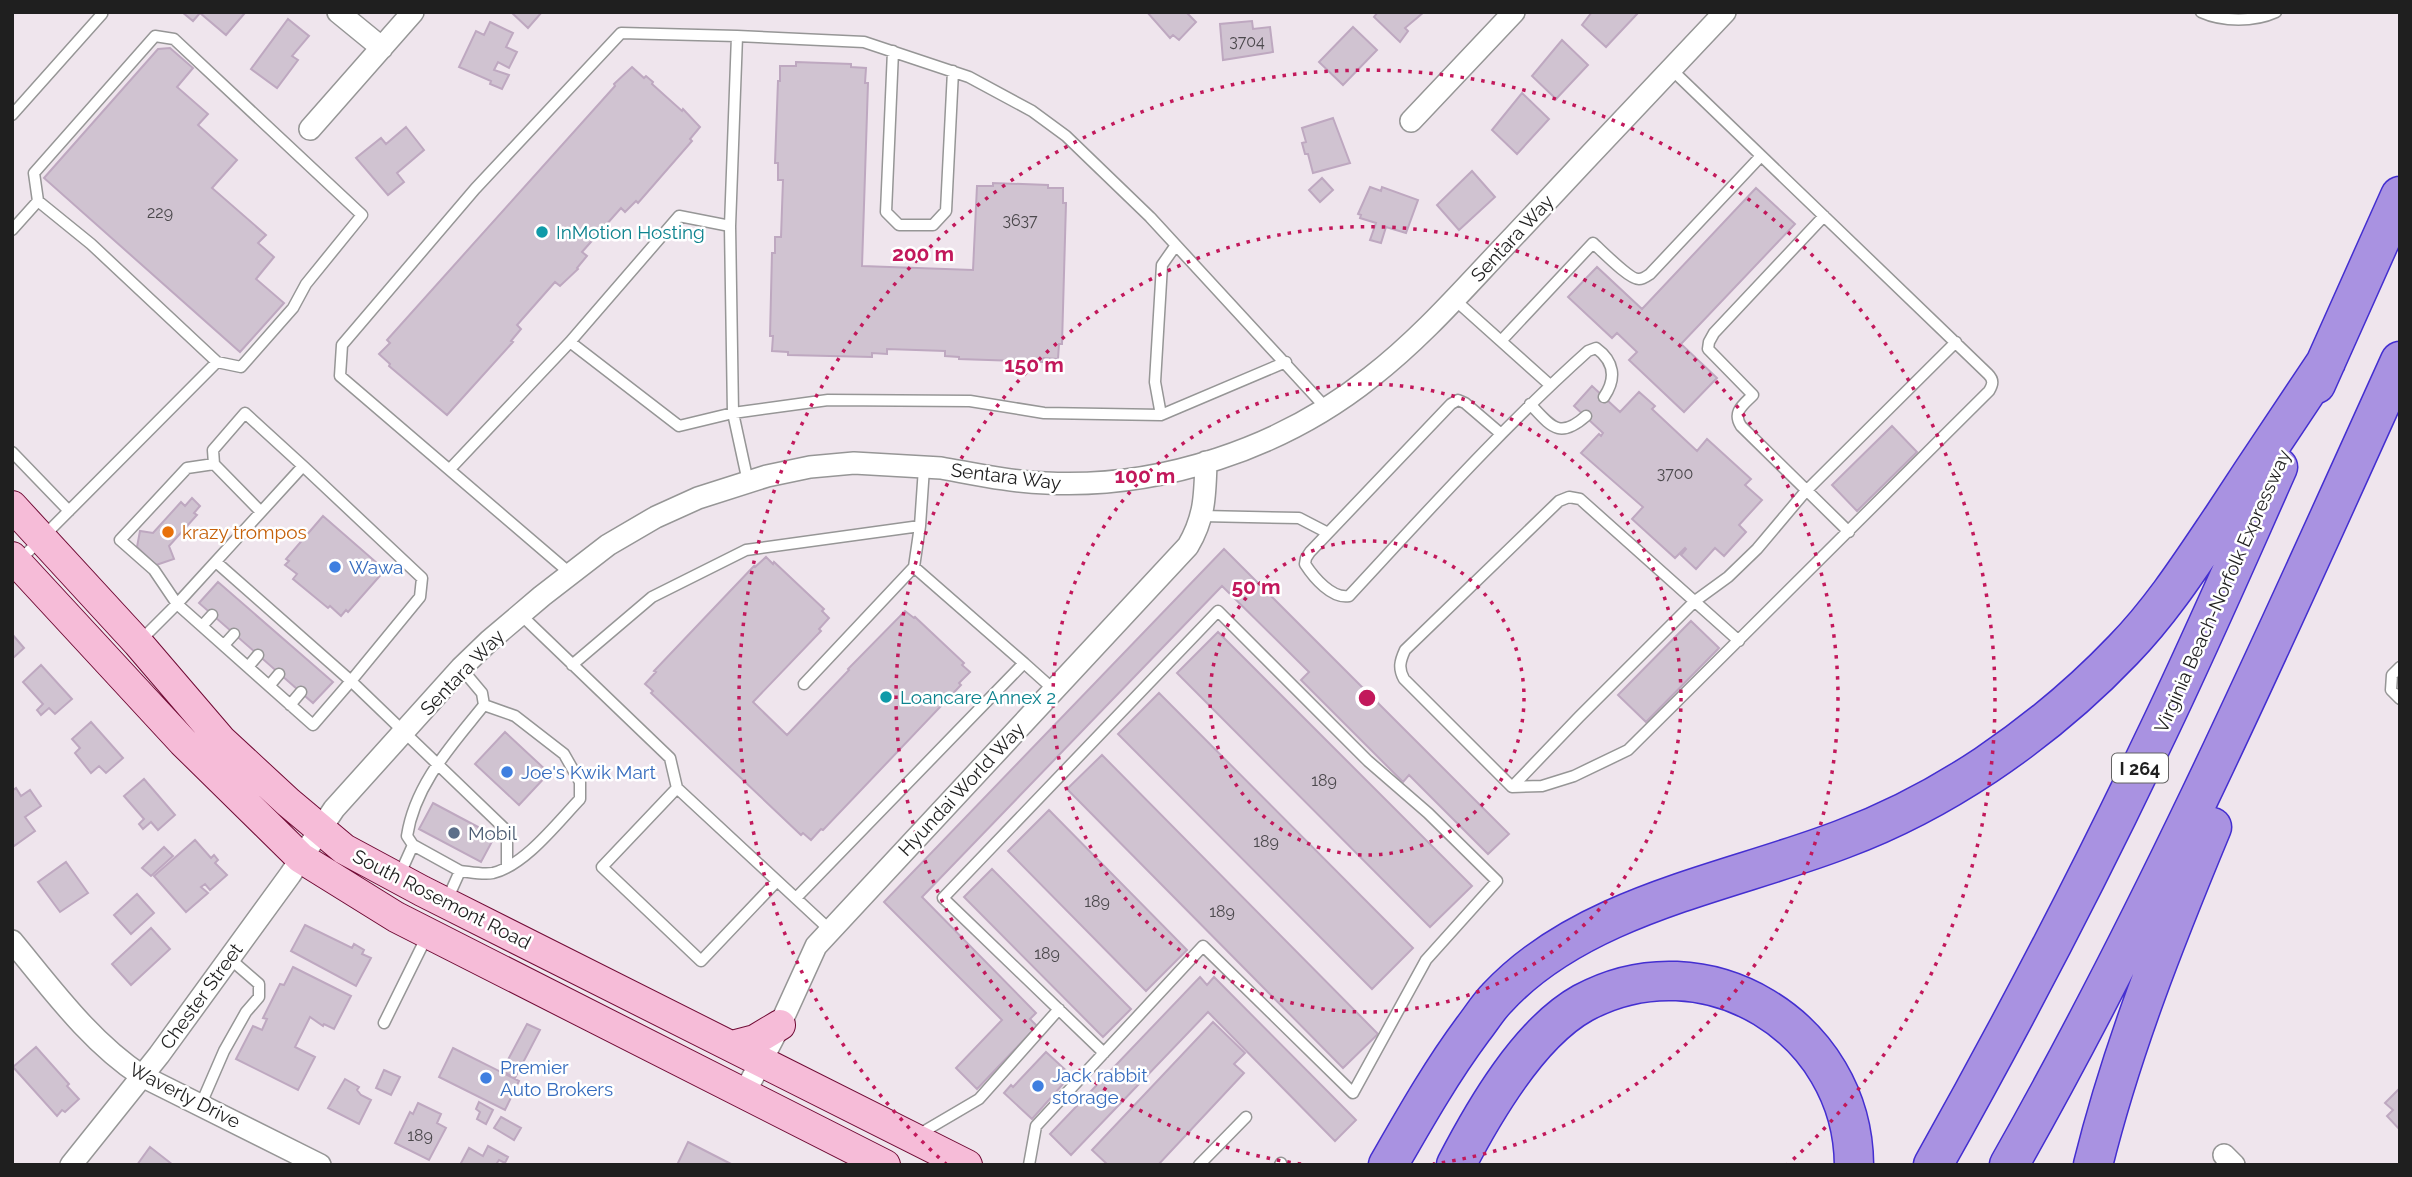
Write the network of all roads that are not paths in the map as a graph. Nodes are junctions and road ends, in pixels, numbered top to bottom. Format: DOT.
graph roads {
  1 [pos="101,12"];
  2 [pos="338,12"];
  3 [pos="413,12"];
  4 [pos="1514,12"];
  5 [pos="1725,12"];
  6 [pos="2201,12"];
  7 [pos="2276,12"];
  8 [pos="737,36"];
  9 [pos="382,48"];
  10 [pos="893,51"];
  11 [pos="1671,69"];
  12 [pos="953,71"];
  13 [pos="12,115"];
  14 [pos="1411,121"];
  15 [pos="310,129"];
  16 [pos="1761,156"];
  17 [pos="2400,196"];
  18 [pos="38,201"];
  19 [pos="1824,216"];
  20 [pos="730,226"];
  21 [pos="12,230"];
  22 [pos="1176,245"];
  23 [pos="1454,299"];
  24 [pos="1501,341"];
  25 [pos="570,342"];
  26 [pos="1956,342"];
  27 [pos="2400,361"];
  28 [pos="217,362"];
  29 [pos="1286,362"];
  30 [pos="2326,362"];
  31 [pos="1550,385"];
  32 [pos="1604,397"];
  33 [pos="1530,404"];
  34 [pos="1328,409"];
  35 [pos="733,413"];
  36 [pos="1161,415"];
  37 [pos="1586,416"];
  38 [pos="1500,433"];
  39 [pos="12,452"];
  40 [pos="1206,462"];
  41 [pos="214,464"];
  42 [pos="303,466"];
  43 [pos="924,468"];
  44 [pos="450,469"];
  45 [pos="748,482"];
  46 [pos="1805,492"];
  47 [pos="12,506"];
  48 [pos="69,512"];
  49 [pos="261,512"];
  50 [pos="1202,516"];
  51 [pos="920,526"];
  52 [pos="1849,532"];
  53 [pos="1328,533"];
  54 [pos="41,538"];
  55 [pos="15,560"];
  56 [pos="215,562"];
  57 [pos="914,567"];
  58 [pos="571,574"];
  59 [pos="240,584"];
  60 [pos="231,593"];
  61 [pos="2295,593"];
  62 [pos="1695,601"];
  63 [pos="261,602"];
  64 [pos="177,604"];
  65 [pos="252,612"];
  66 [pos="520,614"];
  67 [pos="212,615"];
  68 [pos="285,623"];
  69 [pos="202,626"];
  70 [pos="276,633"];
  71 [pos="234,634"];
  72 [pos="1738,641"];
  73 [pos="307,642"];
  74 [pos="138,643"];
  75 [pos="223,645"];
  76 [pos="298,652"];
  77 [pos="258,655"];
  78 [pos="328,661"];
  79 [pos="1024,663"];
  80 [pos="572,665"];
  81 [pos="248,667"];
  82 [pos="2400,667"];
  83 [pos="461,668"];
  84 [pos="319,671"];
  85 [pos="279,674"];
  86 [pos="351,681"];
  87 [pos="804,684"];
  88 [pos="269,686"];
  89 [pos="1053,689"];
  90 [pos="301,692"];
  91 [pos="2400,699"];
  92 [pos="290,705"];
  93 [pos="484,705"];
  94 [pos="405,731"];
  95 [pos="437,766"];
  96 [pos="1512,787"];
  97 [pos="677,788"];
  98 [pos="320,829"];
  99 [pos="413,845"];
  100 [pos="301,858"];
  101 [pos="507,867"];
  102 [pos="460,871"];
  103 [pos="398,877"];
  104 [pos="777,881"];
  105 [pos="796,898"];
  106 [pos="446,903"];
  107 [pos="830,930"];
  108 [pos="429,934"];
  109 [pos="12,941"];
  110 [pos="229,958"];
  111 [pos="1059,1009"];
  112 [pos="384,1023"];
  113 [pos="780,1025"];
  114 [pos="732,1046"];
  115 [pos="1104,1053"];
  116 [pos="762,1061"];
  117 [pos="142,1076"];
  118 [pos="744,1094"];
  119 [pos="201,1104"];
  120 [pos="1245,1116"];
  121 [pos="914,1138"];
  122 [pos="71,1165"];
  123 [pos="320,1165"];
  124 [pos="885,1165"];
  125 [pos="967,1165"];
  126 [pos="1029,1165"];
  127 [pos="1199,1165"];
  128 [pos="1388,1165"];
  129 [pos="1456,1165"];
  130 [pos="1854,1165"];
  131 [pos="1933,1165"];
  132 [pos="2009,1165"];
  133 [pos="2093,1165"];
  1 -- 13 [label="lane"];
  2 -- 9 [label="street"];
  3 -- 9 [label="street"];
  4 -- 14 [label="street"];
  5 -- 11 [label="street, Sentara Way"];
  6 -- 7 [label="lane"];
  8 -- 10 [label="lane"];
  8 -- 20 [label="lane"];
  8 -- 44 [label="lane"];
  9 -- 15 [label="street"];
  10 -- 12 [label="lane"];
  10 -- 12 [label="lane"];
  11 -- 16 [label="lane"];
  11 -- 23 [label="street, Sentara Way"];
  12 -- 22 [label="lane"];
  16 -- 19 [label="lane"];
  16 -- 24 [label="lane"];
  17 -- 30 [label="highway, Virginia Beach-Norfolk Expressway / I 264"];
  18 -- 21 [label="lane"];
  18 -- 28 [label="lane"];
  18 -- 28 [label="lane"];
  19 -- 26 [label="lane"];
  19 -- 46 [label="lane"];
  20 -- 25 [label="lane"];
  20 -- 35 [label="lane"];
  22 -- 29 [label="lane"];
  22 -- 36 [label="lane"];
  23 -- 24 [label="lane"];
  23 -- 34 [label="street, Sentara Way"];
  24 -- 31 [label="lane"];
  25 -- 35 [label="lane"];
  25 -- 44 [label="lane"];
  26 -- 46 [label="lane"];
  26 -- 52 [label="lane"];
  27 -- 61 [label="highway"];
  28 -- 48 [label="lane"];
  29 -- 34 [label="lane"];
  29 -- 36 [label="lane"];
  30 -- 128 [label="highway"];
  30 -- 131 [label="highway, Virginia Beach-Norfolk Expressway / I 264"];
  31 -- 32 [label="lane"];
  31 -- 33 [label="lane"];
  33 -- 37 [label="lane"];
  33 -- 38 [label="lane"];
  34 -- 40 [label="street, Sentara Way"];
  35 -- 36 [label="lane"];
  35 -- 45 [label="lane"];
  38 -- 53 [label="lane"];
  38 -- 53 [label="lane"];
  39 -- 48 [label="lane"];
  40 -- 43 [label="street, Sentara Way"];
  40 -- 50 [label="street, Hyundai World Way"];
  41 -- 42 [label="lane"];
  41 -- 49 [label="lane"];
  41 -- 64 [label="lane"];
  42 -- 49 [label="lane"];
  42 -- 86 [label="lane"];
  43 -- 45 [label="street, Sentara Way"];
  43 -- 51 [label="lane"];
  44 -- 58 [label="lane"];
  45 -- 58 [label="street, Sentara Way"];
  46 -- 52 [label="lane"];
  46 -- 62 [label="lane"];
  47 -- 54 [label="main road, South Rosemont Road"];
  48 -- 54 [label="lane"];
  49 -- 56 [label="lane"];
  50 -- 53 [label="lane"];
  50 -- 89 [label="street, Hyundai World Way"];
  51 -- 57 [label="lane"];
  51 -- 80 [label="lane"];
  52 -- 72 [label="lane"];
  54 -- 55 [label="lane"];
  54 -- 74 [label="main road, South Rosemont Road"];
  55 -- 100 [label="main road, South Rosemont Road"];
  56 -- 59 [label="lane"];
  56 -- 64 [label="lane"];
  57 -- 79 [label="lane"];
  57 -- 87 [label="lane"];
  58 -- 66 [label="street, Sentara Way"];
  59 -- 60 [label="lane"];
  59 -- 63 [label="lane"];
  61 -- 132 [label="highway"];
  61 -- 133 [label="highway"];
  62 -- 72 [label="lane"];
  62 -- 96 [label="lane"];
  62 -- 96 [label="lane"];
  63 -- 65 [label="lane"];
  63 -- 68 [label="lane"];
  64 -- 69 [label="lane"];
  64 -- 74 [label="lane"];
  66 -- 80 [label="lane"];
  66 -- 83 [label="street, Sentara Way"];
  67 -- 69 [label="lane"];
  68 -- 70 [label="lane"];
  68 -- 73 [label="lane"];
  69 -- 75 [label="lane"];
  71 -- 75 [label="lane"];
  72 -- 96 [label="lane"];
  73 -- 76 [label="lane"];
  73 -- 78 [label="lane"];
  74 -- 98 [label="main road, South Rosemont Road"];
  75 -- 81 [label="lane"];
  77 -- 81 [label="lane"];
  78 -- 84 [label="lane"];
  78 -- 86 [label="lane"];
  79 -- 89 [label="lane"];
  79 -- 105 [label="lane"];
  80 -- 97 [label="lane"];
  81 -- 88 [label="lane"];
  82 -- 91 [label="lane"];
  83 -- 93 [label="lane"];
  83 -- 94 [label="street, Sentara Way"];
  85 -- 88 [label="lane"];
  86 -- 92 [label="lane"];
  86 -- 94 [label="lane"];
  88 -- 92 [label="lane"];
  89 -- 107 [label="street, Hyundai World Way"];
  90 -- 92 [label="lane"];
  93 -- 95 [label="lane"];
  93 -- 101 [label="lane"];
  94 -- 95 [label="lane"];
  94 -- 98 [label="street, Sentara Way"];
  95 -- 99 [label="lane"];
  95 -- 101 [label="lane"];
  97 -- 104 [label="lane"];
  97 -- 104 [label="lane"];
  98 -- 100 [label="street, Sentara Way"];
  98 -- 103 [label="main road, South Rosemont Road"];
  99 -- 102 [label="lane"];
  99 -- 103 [label="lane"];
  100 -- 108 [label="main road, South Rosemont Road"];
  100 -- 110 [label="street, Chester Street"];
  101 -- 102 [label="lane"];
  102 -- 106 [label="lane"];
  103 -- 106 [label="main road, South Rosemont Road"];
  104 -- 105 [label="lane"];
  105 -- 107 [label="lane"];
  106 -- 114 [label="main road, South Rosemont Road"];
  107 -- 113 [label="street, Hyundai World Way"];
  108 -- 112 [label="lane"];
  108 -- 118 [label="main road, South Rosemont Road"];
  109 -- 117 [label="street, Waverly Drive"];
  110 -- 117 [label="street, Chester Street"];
  110 -- 119 [label="lane"];
  111 -- 115 [label="lane"];
  111 -- 115 [label="lane"];
  111 -- 121 [label="lane"];
  113 -- 114 [label="main road"];
  113 -- 116 [label="street, Hyundai World Way"];
  114 -- 116 [label="main road, South Rosemont Road"];
  115 -- 126 [label="lane"];
  116 -- 118 [label="street, Hyundai World Way"];
  116 -- 121 [label="main road, South Rosemont Road"];
  117 -- 119 [label="street, Waverly Drive"];
  117 -- 122 [label="street, Chester Street"];
  118 -- 124 [label="main road, South Rosemont Road"];
  119 -- 123 [label="street, Waverly Drive"];
  120 -- 127 [label="lane"];
  121 -- 125 [label="main road, South Rosemont Road"];
  129 -- 130 [label="highway"];
}
